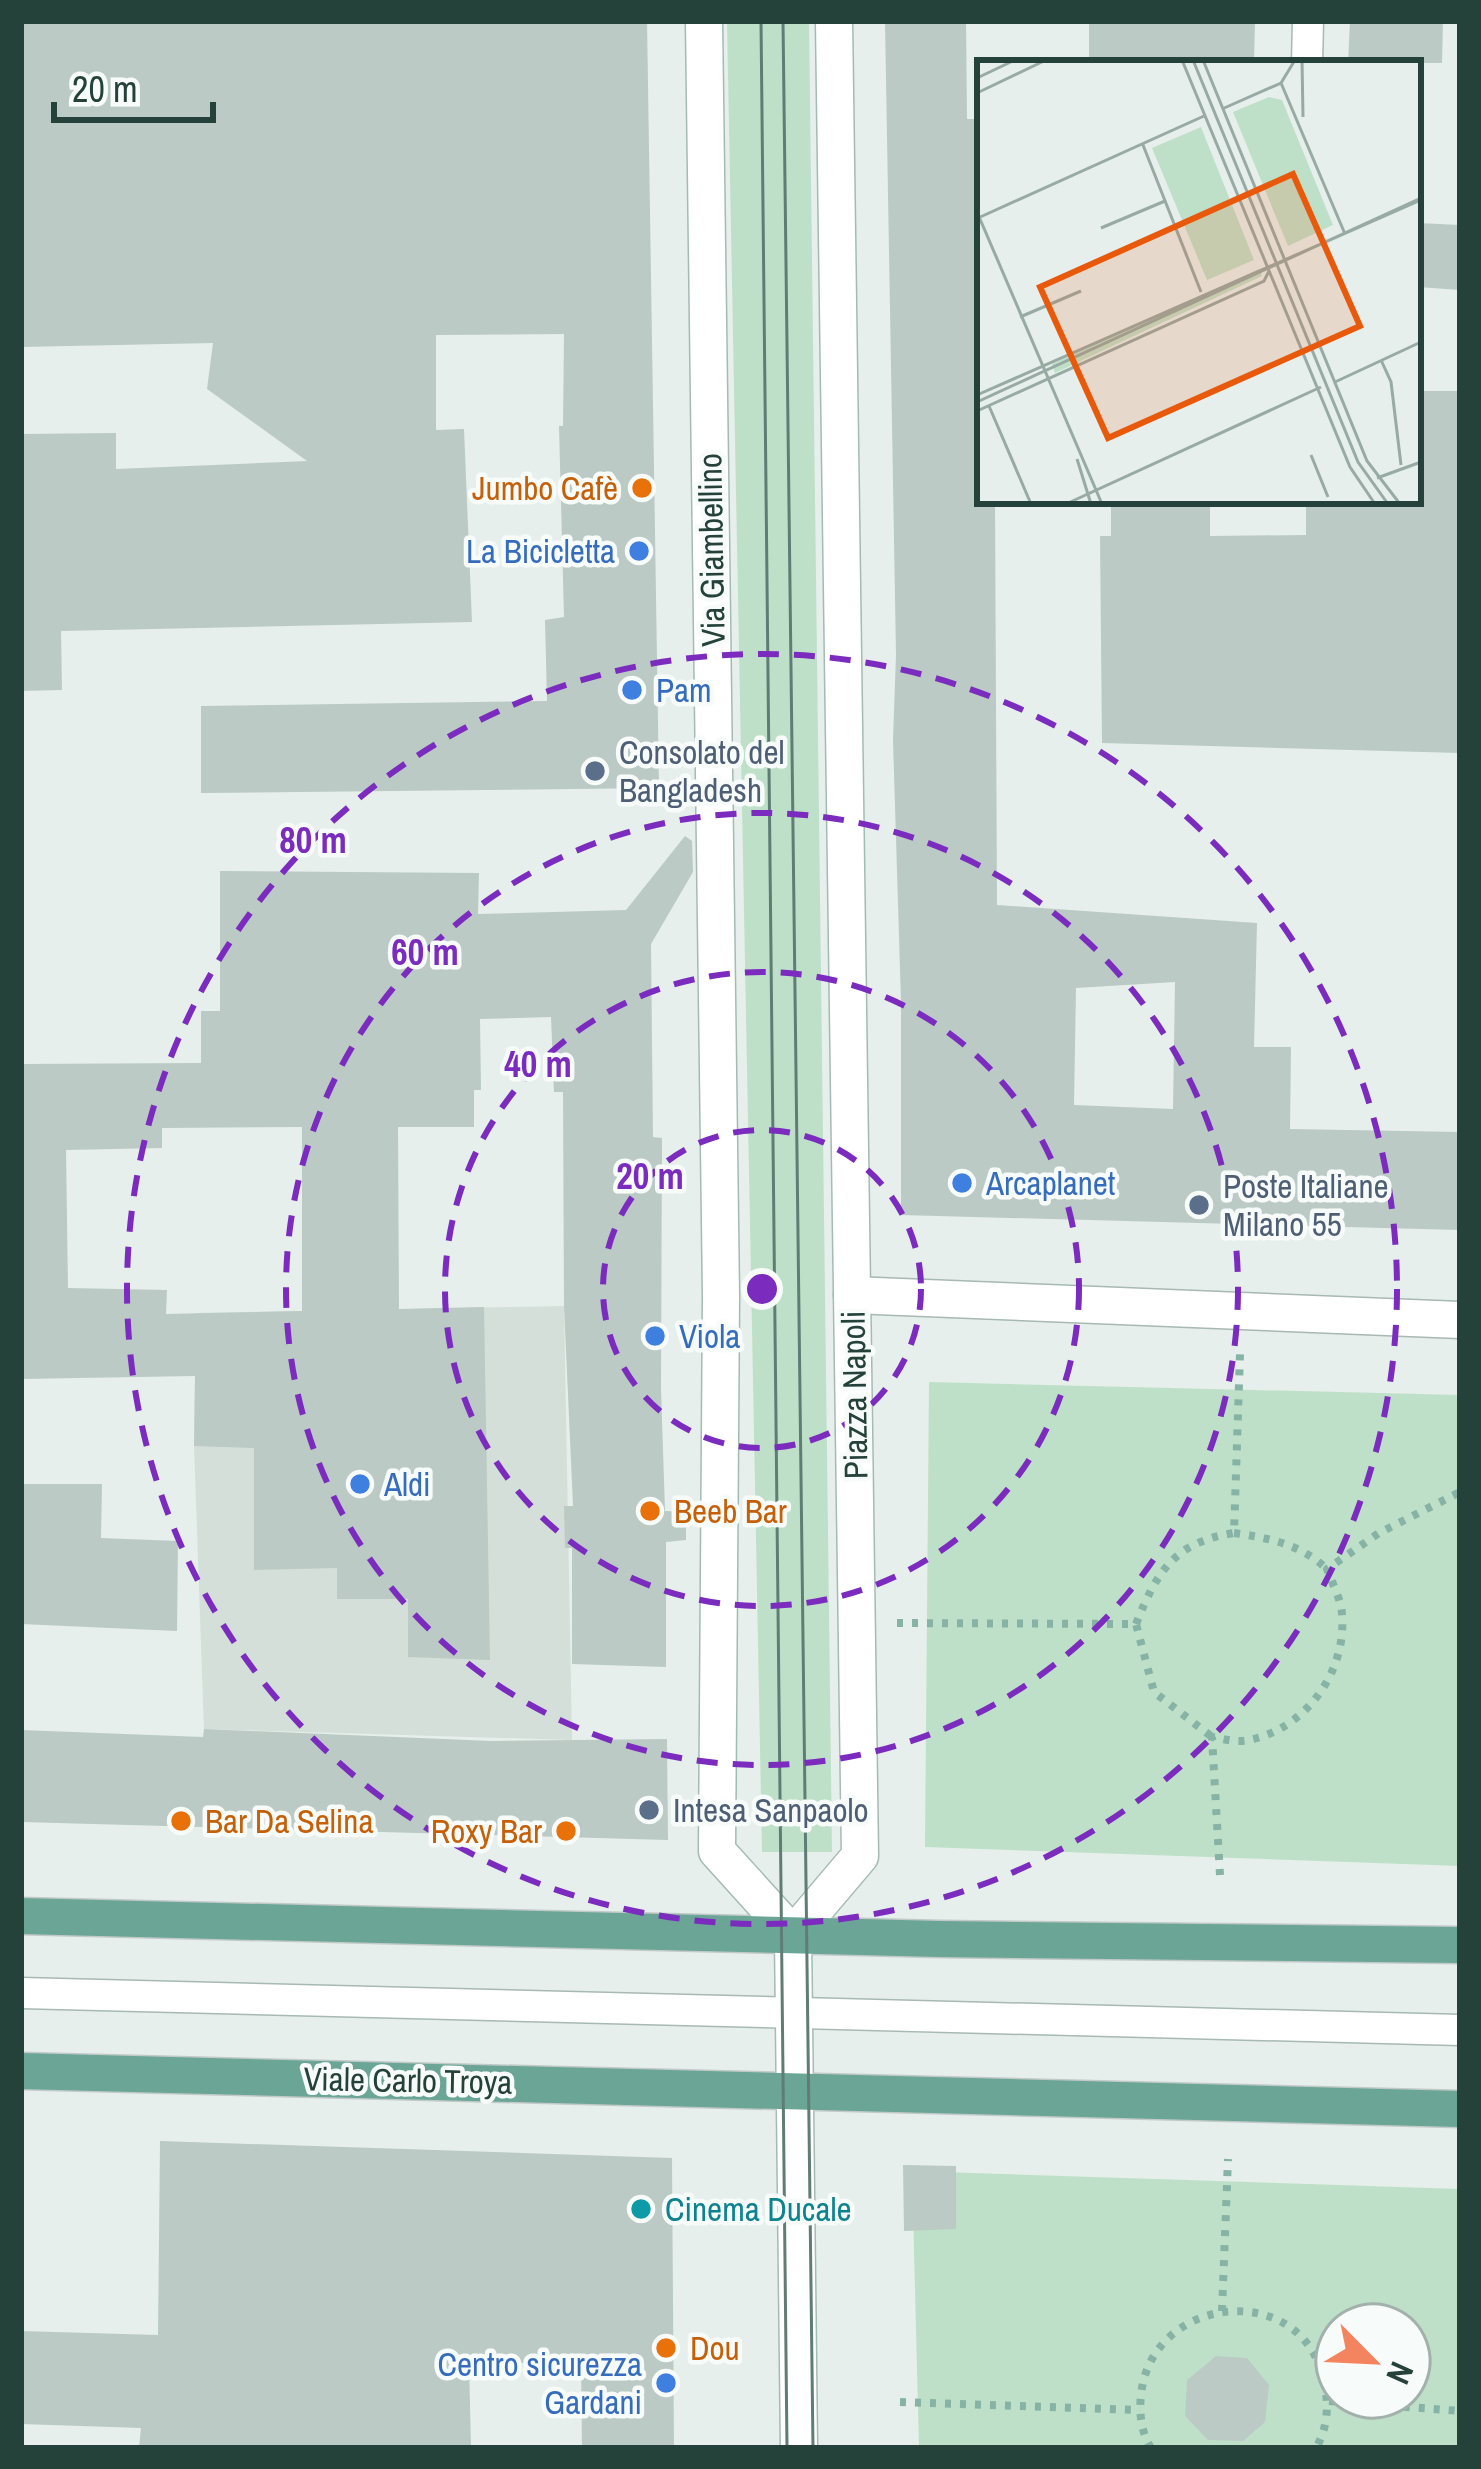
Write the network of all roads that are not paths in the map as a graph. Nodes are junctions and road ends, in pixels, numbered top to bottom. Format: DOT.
graph roads {
  1 [pos="704,21"];
  2 [pos="834,21"];
  3 [pos="1308,21"];
  4 [pos="1307,60"];
  5 [pos="852,1295"];
  6 [pos="1460,1320"];
  7 [pos="21,1916"];
  8 [pos="793,1935"];
  9 [pos="1460,1945"];
  10 [pos="21,1993"];
  11 [pos="794,2012"];
  12 [pos="1460,2030"];
  13 [pos="21,2071"];
  14 [pos="795,2090"];
  15 [pos="1460,2109"];
  16 [pos="800,2448"];
  1 -- 8 [label="street, Via Giambellino"];
  2 -- 5 [label="street"];
  3 -- 4 [label="lane"];
  5 -- 6 [label="street, Piazza Napoli"];
  5 -- 8 [label="street, Piazza Napoli"];
  7 -- 8 [label="main road"];
  8 -- 9 [label="main road"];
  8 -- 11 [label="street"];
  10 -- 11 [label="lane"];
  11 -- 12 [label="lane"];
  11 -- 14 [label="street"];
  13 -- 14 [label="main road, Viale Carlo Troya"];
  14 -- 15 [label="main road"];
  14 -- 16 [label="street"];
}
